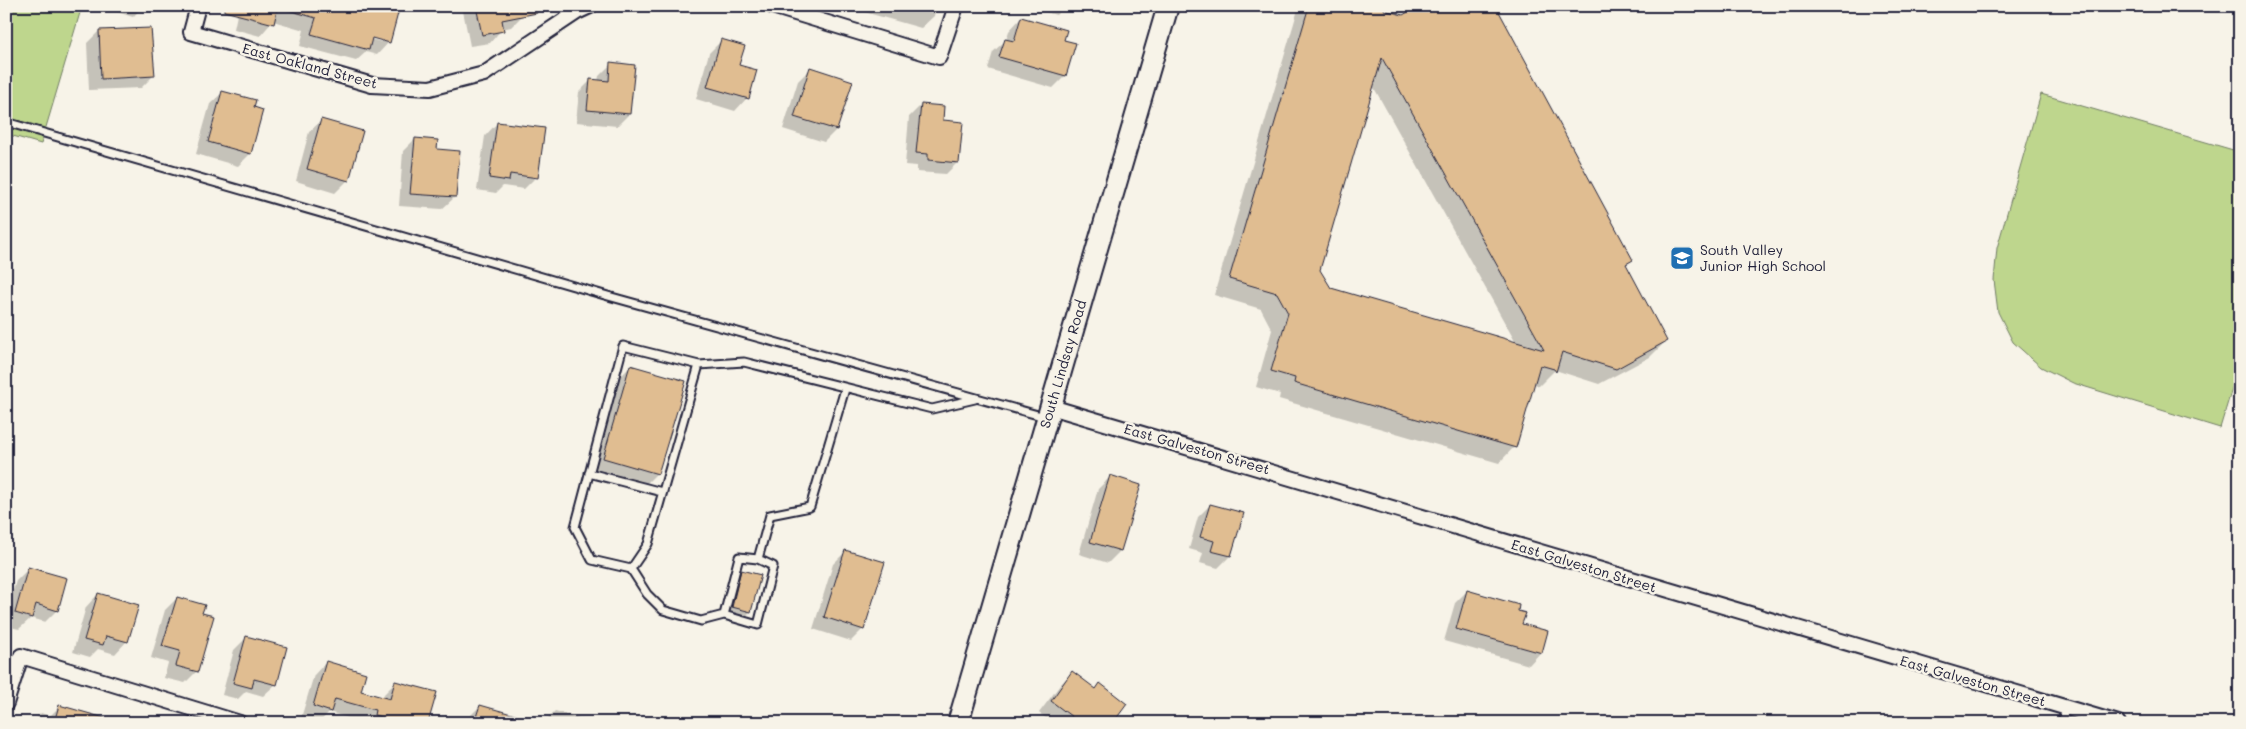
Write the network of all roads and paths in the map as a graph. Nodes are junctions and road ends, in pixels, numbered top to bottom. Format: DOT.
graph roads {
  1 [pos="198,6"];
  2 [pos="590,6"];
  3 [pos="772,6"];
  4 [pos="956,6"];
  5 [pos="1168,6"];
  6 [pos="6,122"];
  7 [pos="699,365"];
  8 [pos="845,389"];
  9 [pos="978,399"];
  10 [pos="1050,412"];
  11 [pos="589,473"];
  12 [pos="662,492"];
  13 [pos="758,559"];
  14 [pos="631,569"];
  15 [pos="724,615"];
  16 [pos="6,704"];
  17 [pos="2066,708"];
  18 [pos="240,723"];
  19 [pos="958,723"];
  20 [pos="2062,723"];
  21 [pos="2118,723"];
  1 -- 2 [label="street, East Oakland Street"];
  3 -- 4 [label="street"];
  5 -- 10 [label="main road, South Lindsay Road"];
  6 -- 9 [label="lane"];
  7 -- 8 [label="lane"];
  7 -- 11 [label="lane"];
  7 -- 12 [label="lane"];
  8 -- 9 [label="lane"];
  8 -- 13 [label="lane"];
  9 -- 10 [label="lane"];
  10 -- 17 [label="street, East Galveston Street"];
  10 -- 19 [label="main road, South Lindsay Road"];
  11 -- 12 [label="lane"];
  11 -- 14 [label="lane"];
  12 -- 14 [label="lane"];
  13 -- 15 [label="lane"];
  13 -- 15 [label="lane"];
  14 -- 15 [label="lane"];
  16 -- 18 [label="street"];
  17 -- 20 [label="lane"];
  17 -- 21 [label="street, East Galveston Street"];
}
